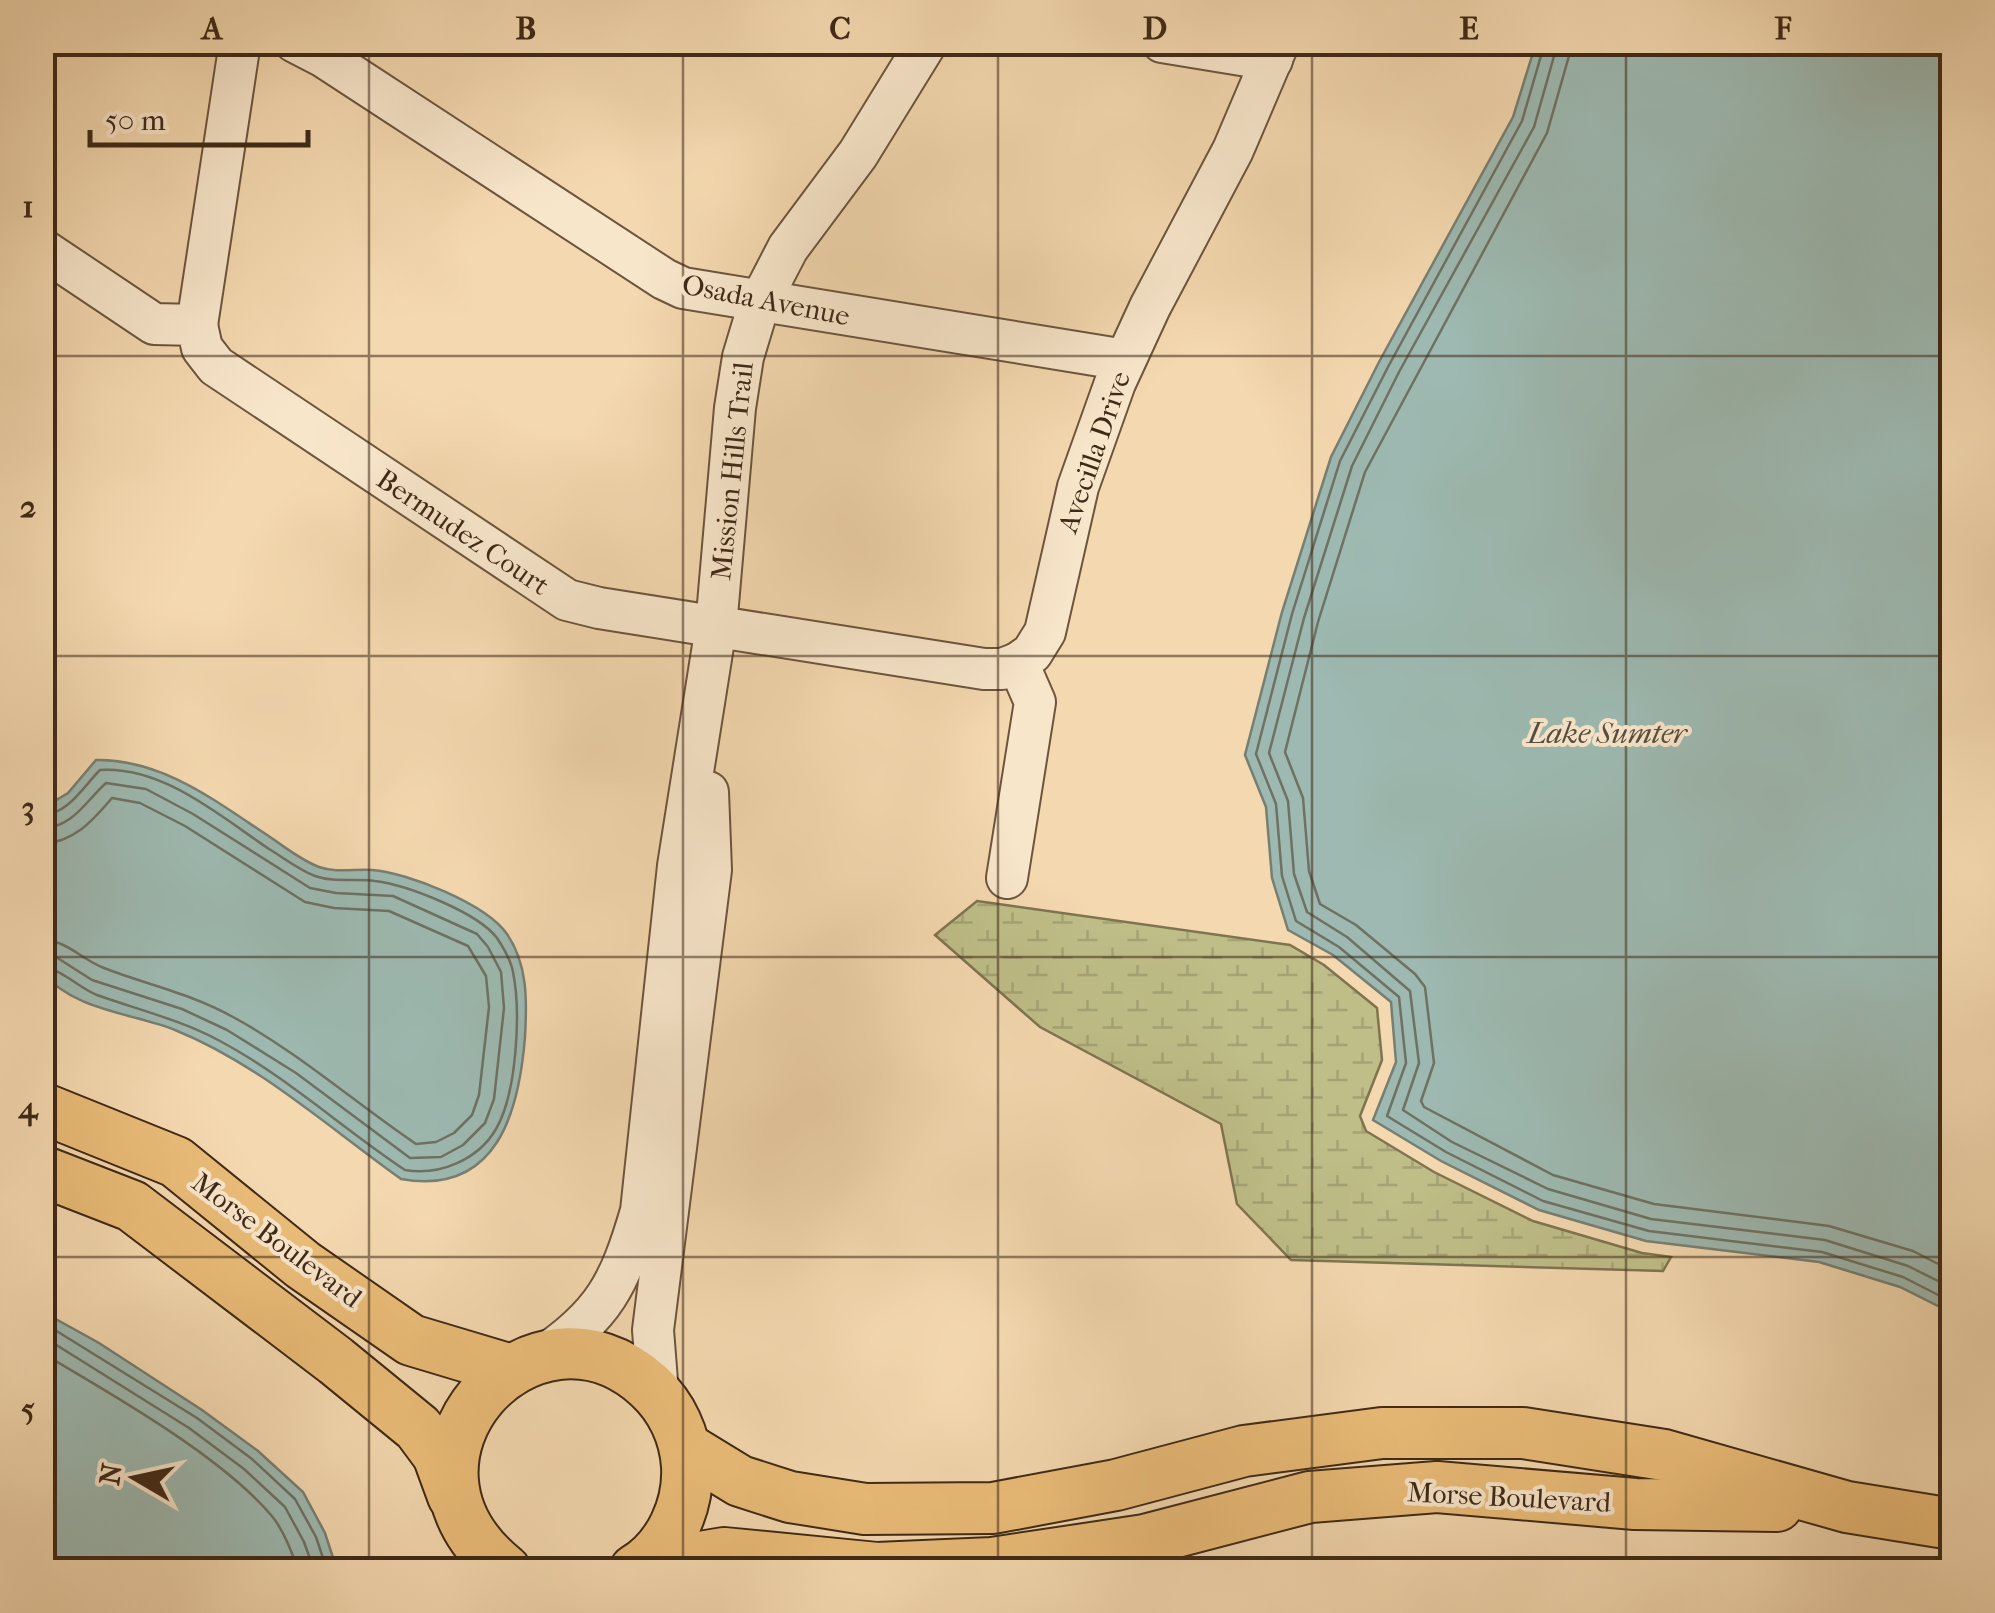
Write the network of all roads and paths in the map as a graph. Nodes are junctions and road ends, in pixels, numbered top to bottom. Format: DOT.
graph roads {
  1 [pos="240,42"];
  2 [pos="295,42"];
  3 [pos="927,42"];
  4 [pos="1162,42"];
  5 [pos="1276,51"];
  6 [pos="42,249"];
  7 [pos="761,302"];
  8 [pos="196,325"];
  9 [pos="1125,360"];
  10 [pos="716,627"];
  11 [pos="1018,664"];
  12 [pos="705,711"];
  13 [pos="1007,878"];
  14 [pos="42,1108"];
  15 [pos="42,1171"];
  16 [pos="526,1364"];
  17 [pos="658,1394"];
  18 [pos="686,1448"];
  19 [pos="1847,1507"];
  20 [pos="458,1509"];
  21 [pos="1952,1524"];
  22 [pos="638,1569"];
  23 [pos="474,1570"];
  24 [pos="505,1570"];
  1 -- 8 [label="street"];
  2 -- 7 [label="street, Osada Avenue"];
  3 -- 7 [label="street, Mission Hills Trail"];
  4 -- 5 [label="street"];
  5 -- 9 [label="street, Avecilla Drive"];
  6 -- 8 [label="street"];
  7 -- 9 [label="street, Osada Avenue"];
  7 -- 10 [label="street, Mission Hills Trail"];
  8 -- 10 [label="street, Bermudez Court"];
  9 -- 11 [label="street, Avecilla Drive"];
  10 -- 11 [label="street, Bermudez Court"];
  10 -- 12 [label="street, Mission Hills Trail"];
  11 -- 13 [label="street"];
  12 -- 16 [label="street, Mission Hills Trail"];
  12 -- 17 [label="street, Mission Hills Trail"];
  14 -- 16 [label="main road, Morse Boulevard"];
  15 -- 20 [label="main road"];
  16 -- 17 [label="main road, Morse Boulevard"];
  16 -- 20 [label="main road"];
  17 -- 18 [label="main road"];
  18 -- 19 [label="main road, Morse Boulevard"];
  18 -- 22 [label="main road"];
  19 -- 21 [label="main road, Morse Boulevard"];
  19 -- 22 [label="main road, Morse Boulevard"];
  20 -- 23 [label="street"];
  20 -- 24 [label="main road"];
}
